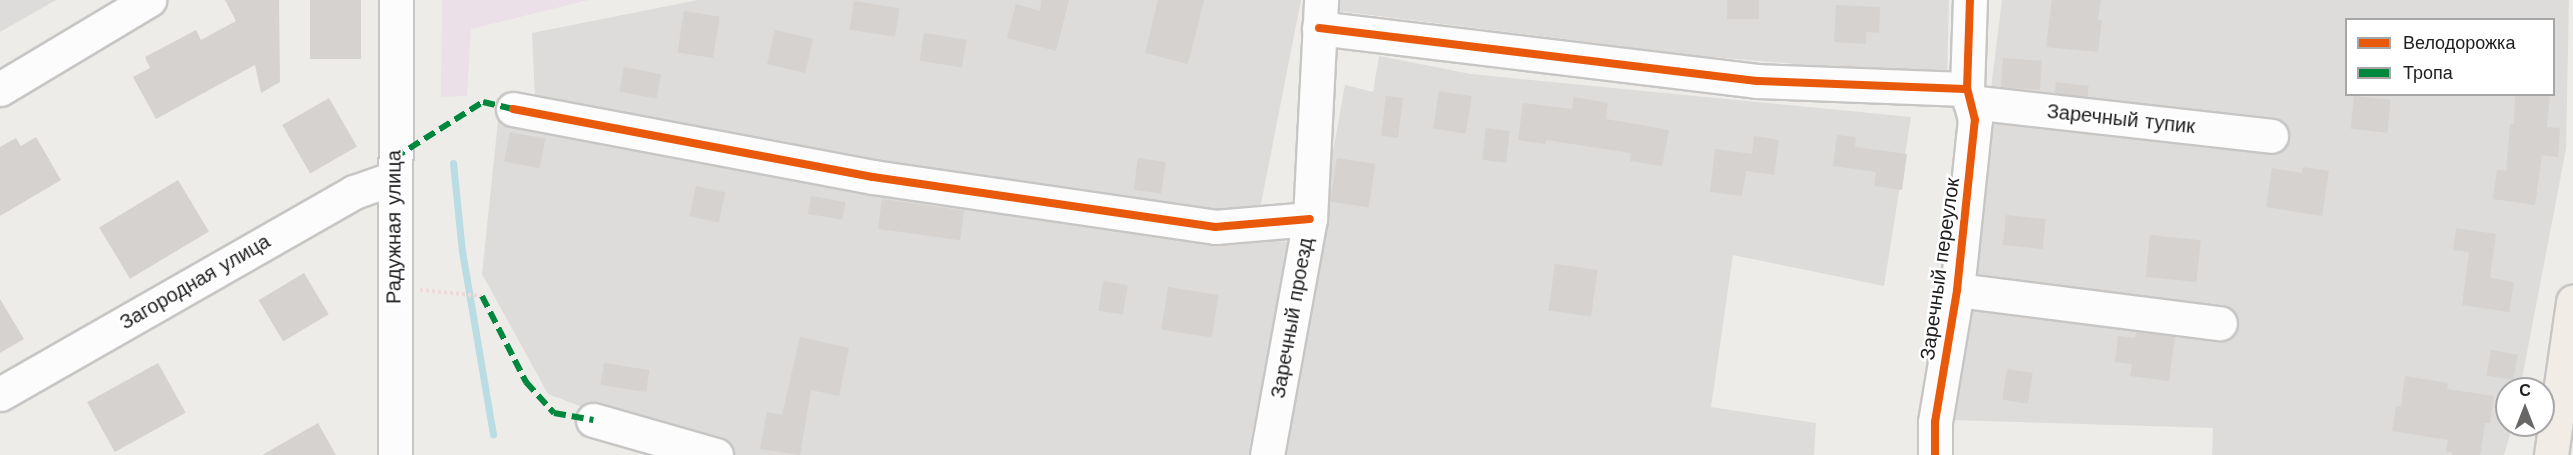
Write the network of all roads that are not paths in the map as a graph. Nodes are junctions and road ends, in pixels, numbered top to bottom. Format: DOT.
graph roads {
  1 [pos="149,0"];
  2 [pos="396,0"];
  3 [pos="1970,0"];
  4 [pos="1320,14"];
  5 [pos="0,89"];
  6 [pos="1969,95"];
  7 [pos="513,109"];
  8 [pos="2271,136"];
  9 [pos="394,178"];
  10 [pos="1310,219"];
  11 [pos="1957,290"];
  12 [pos="2573,302"];
  13 [pos="2220,323"];
  14 [pos="0,394"];
  15 [pos="593,420"];
  16 [pos="394,455"];
  17 [pos="716,455"];
  18 [pos="1267,455"];
  19 [pos="1935,455"];
  20 [pos="2551,455"];
  1 -- 5 [label="street"];
  2 -- 9 [label="street, Радужная улица"];
  3 -- 6 [label="street, Заречный переулок"];
  4 -- 6 [label="street, Заречный тупик"];
  4 -- 10 [label="street, Заречный проезд"];
  6 -- 8 [label="street, Заречный тупик"];
  6 -- 11 [label="street, Заречный переулок"];
  7 -- 10 [label="street"];
  9 -- 14 [label="street, Загородная улица"];
  9 -- 16 [label="street, Радужная улица"];
  10 -- 18 [label="street, Заречный проезд"];
  11 -- 13 [label="street, Заречный переулок"];
  11 -- 19 [label="street, Заречный переулок"];
  12 -- 20 [label="main road"];
  15 -- 17 [label="street"];
}
